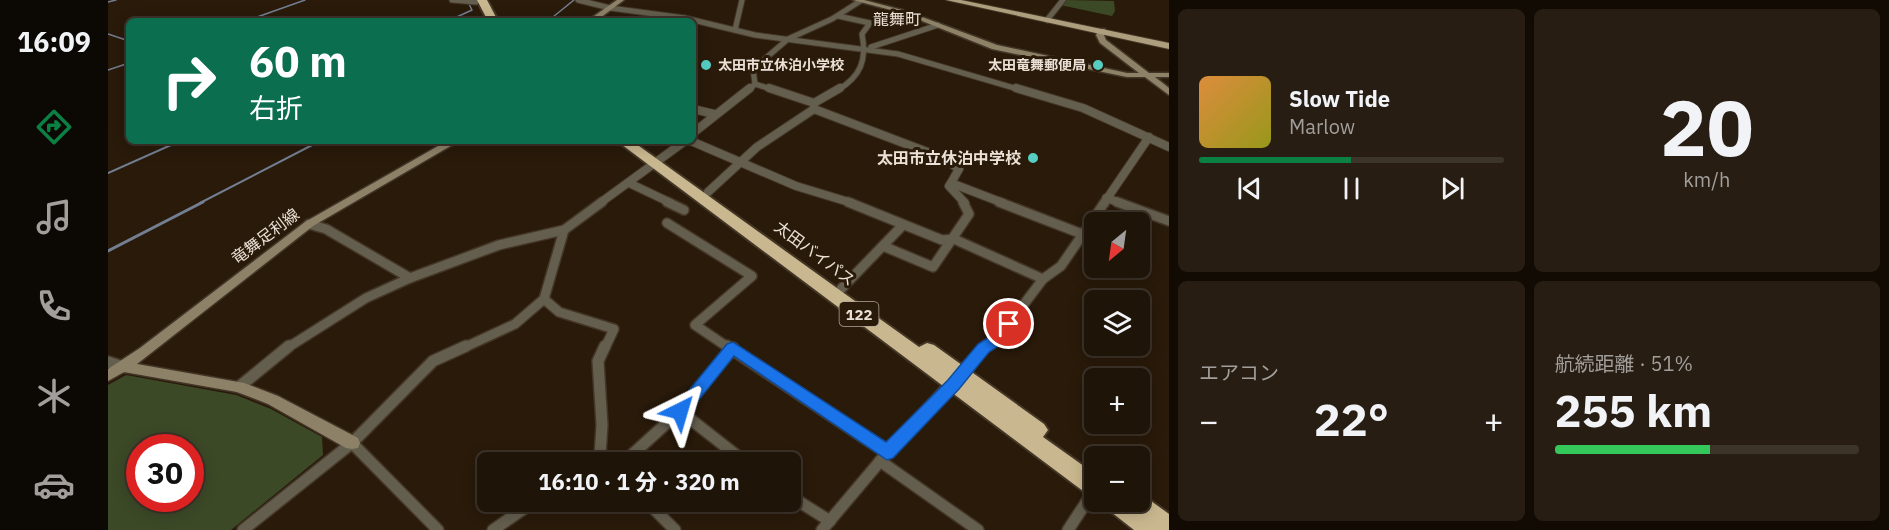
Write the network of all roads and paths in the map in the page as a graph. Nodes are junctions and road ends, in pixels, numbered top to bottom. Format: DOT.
graph roads {
  1 [pos="452,0"];
  2 [pos="578,0"];
  3 [pos="621,0"];
  4 [pos="742,0"];
  5 [pos="860,0"];
  6 [pos="950,0"];
  7 [pos="1063,0"];
  8 [pos="478,1"];
  9 [pos="610,8"];
  10 [pos="838,16"];
  11 [pos="485,18"];
  12 [pos="491,18"];
  13 [pos="595,18"];
  14 [pos="685,18"];
  15 [pos="1047,20"];
  16 [pos="696,21"];
  17 [pos="938,25"];
  18 [pos="735,30"];
  19 [pos="1102,31"];
  20 [pos="788,39"];
  21 [pos="1169,46"];
  22 [pos="866,48"];
  23 [pos="1169,75"];
  24 [pos="1145,76"];
  25 [pos="755,84"];
  26 [pos="1169,92"];
  27 [pos="814,106"];
  28 [pos="696,111"];
  29 [pos="714,114"];
  30 [pos="696,130"];
  31 [pos="1149,137"];
  32 [pos="696,143"];
  33 [pos="449,144"];
  34 [pos="629,144"];
  35 [pos="639,144"];
  36 [pos="681,144"];
  37 [pos="1169,147"];
  38 [pos="657,161"];
  39 [pos="742,163"];
  40 [pos="629,183"];
  41 [pos="951,183"];
  42 [pos="708,192"];
  43 [pos="1106,198"];
  44 [pos="684,210"];
  45 [pos="1169,221"];
  46 [pos="667,223"];
  47 [pos="309,224"];
  48 [pos="903,225"];
  49 [pos="564,230"];
  50 [pos="1082,234"];
  51 [pos="954,239"];
  52 [pos="883,246"];
  53 [pos="410,278"];
  54 [pos="1042,279"];
  55 [pos="841,289"];
  56 [pos="544,299"];
  57 [pos="733,348"];
  58 [pos="108,362"];
  59 [pos="123,367"];
  60 [pos="108,376"];
  61 [pos="957,380"];
  62 [pos="239,387"];
  63 [pos="680,411"];
  64 [pos="351,443"];
  65 [pos="600,452"];
  66 [pos="635,452"];
  67 [pos="732,452"];
  68 [pos="884,457"];
  69 [pos="1084,466"];
  70 [pos="1084,479"];
  71 [pos="801,505"];
  72 [pos="1084,505"];
  73 [pos="519,512"];
  74 [pos="657,512"];
  75 [pos="1128,512"];
  76 [pos="1148,512"];
  77 [pos="826,526"];
  78 [pos="1169,528"];
  79 [pos="243,530"];
  80 [pos="438,530"];
  81 [pos="493,530"];
  82 [pos="675,530"];
  83 [pos="978,530"];
  84 [pos="1068,530"];
  85 [pos="1152,530"];
  1 -- 8 [label="street"];
  2 -- 9 [label="street"];
  3 -- 9 [label="street"];
  4 -- 18 [label="street"];
  5 -- 10 [label="street"];
  5 -- 17 [label="street"];
  6 -- 15 [label="main road"];
  7 -- 15 [label="street"];
  8 -- 11 [label="highway"];
  8 -- 12 [label="highway"];
  9 -- 13 [label="street"];
  9 -- 14 [label="street"];
  10 -- 20 [label="street"];
  10 -- 22 [label="street"];
  15 -- 19 [label="main road"];
  16 -- 18 [label="street"];
  17 -- 22 [label="street"];
  17 -- 24 [label="street"];
  18 -- 20 [label="street"];
  19 -- 21 [label="main road"];
  19 -- 24 [label="street"];
  20 -- 22 [label="street"];
  20 -- 25 [label="street"];
  22 -- 27 [label="street"];
  22 -- 31 [label="street"];
  23 -- 24 [label="street"];
  24 -- 26 [label="street"];
  25 -- 27 [label="street"];
  25 -- 29 [label="street"];
  27 -- 39 [label="street"];
  27 -- 41 [label="street"];
  28 -- 29 [label="street"];
  29 -- 30 [label="street"];
  31 -- 37 [label="street"];
  31 -- 43 [label="street"];
  32 -- 39 [label="street"];
  33 -- 47 [label="street, 竜舞足利線"];
  34 -- 38 [label="highway, 太田バイパス / 122"];
  35 -- 38 [label="highway, 太田バイパス / 122"];
  36 -- 38 [label="street"];
  38 -- 40 [label="street"];
  38 -- 42 [label="highway, 太田バイパス / 122"];
  38 -- 61 [label="highway, 太田バイパス / 122"];
  39 -- 42 [label="street"];
  39 -- 48 [label="street"];
  40 -- 44 [label="street"];
  40 -- 49 [label="street"];
  41 -- 50 [label="street"];
  41 -- 51 [label="street"];
  42 -- 55 [label="highway, 太田バイパス / 122"];
  43 -- 45 [label="street"];
  43 -- 50 [label="street"];
  46 -- 57 [label="street"];
  47 -- 53 [label="street"];
  47 -- 59 [label="street, 竜舞足利線"];
  48 -- 51 [label="street"];
  48 -- 52 [label="street"];
  49 -- 53 [label="street"];
  49 -- 56 [label="street"];
  50 -- 54 [label="street"];
  51 -- 52 [label="street"];
  51 -- 54 [label="street"];
  52 -- 55 [label="street"];
  53 -- 62 [label="street"];
  54 -- 61 [label="street"];
  55 -- 61 [label="highway, 太田バイパス / 122"];
  56 -- 64 [label="street"];
  56 -- 65 [label="street"];
  57 -- 63 [label="street"];
  57 -- 68 [label="street"];
  58 -- 59 [label="street"];
  59 -- 60 [label="street, 竜舞足利線"];
  59 -- 62 [label="street"];
  61 -- 68 [label="street"];
  61 -- 69 [label="highway, 太田バイパス / 122"];
  61 -- 70 [label="highway, 太田バイパス / 122"];
  62 -- 64 [label="street"];
  63 -- 66 [label="street"];
  63 -- 67 [label="street"];
  64 -- 79 [label="street"];
  64 -- 80 [label="street"];
  68 -- 77 [label="street"];
  68 -- 83 [label="street"];
  71 -- 77 [label="street"];
  72 -- 84 [label="street"];
  73 -- 81 [label="street"];
  74 -- 82 [label="street"];
  75 -- 85 [label="highway"];
  76 -- 78 [label="highway"];
}
